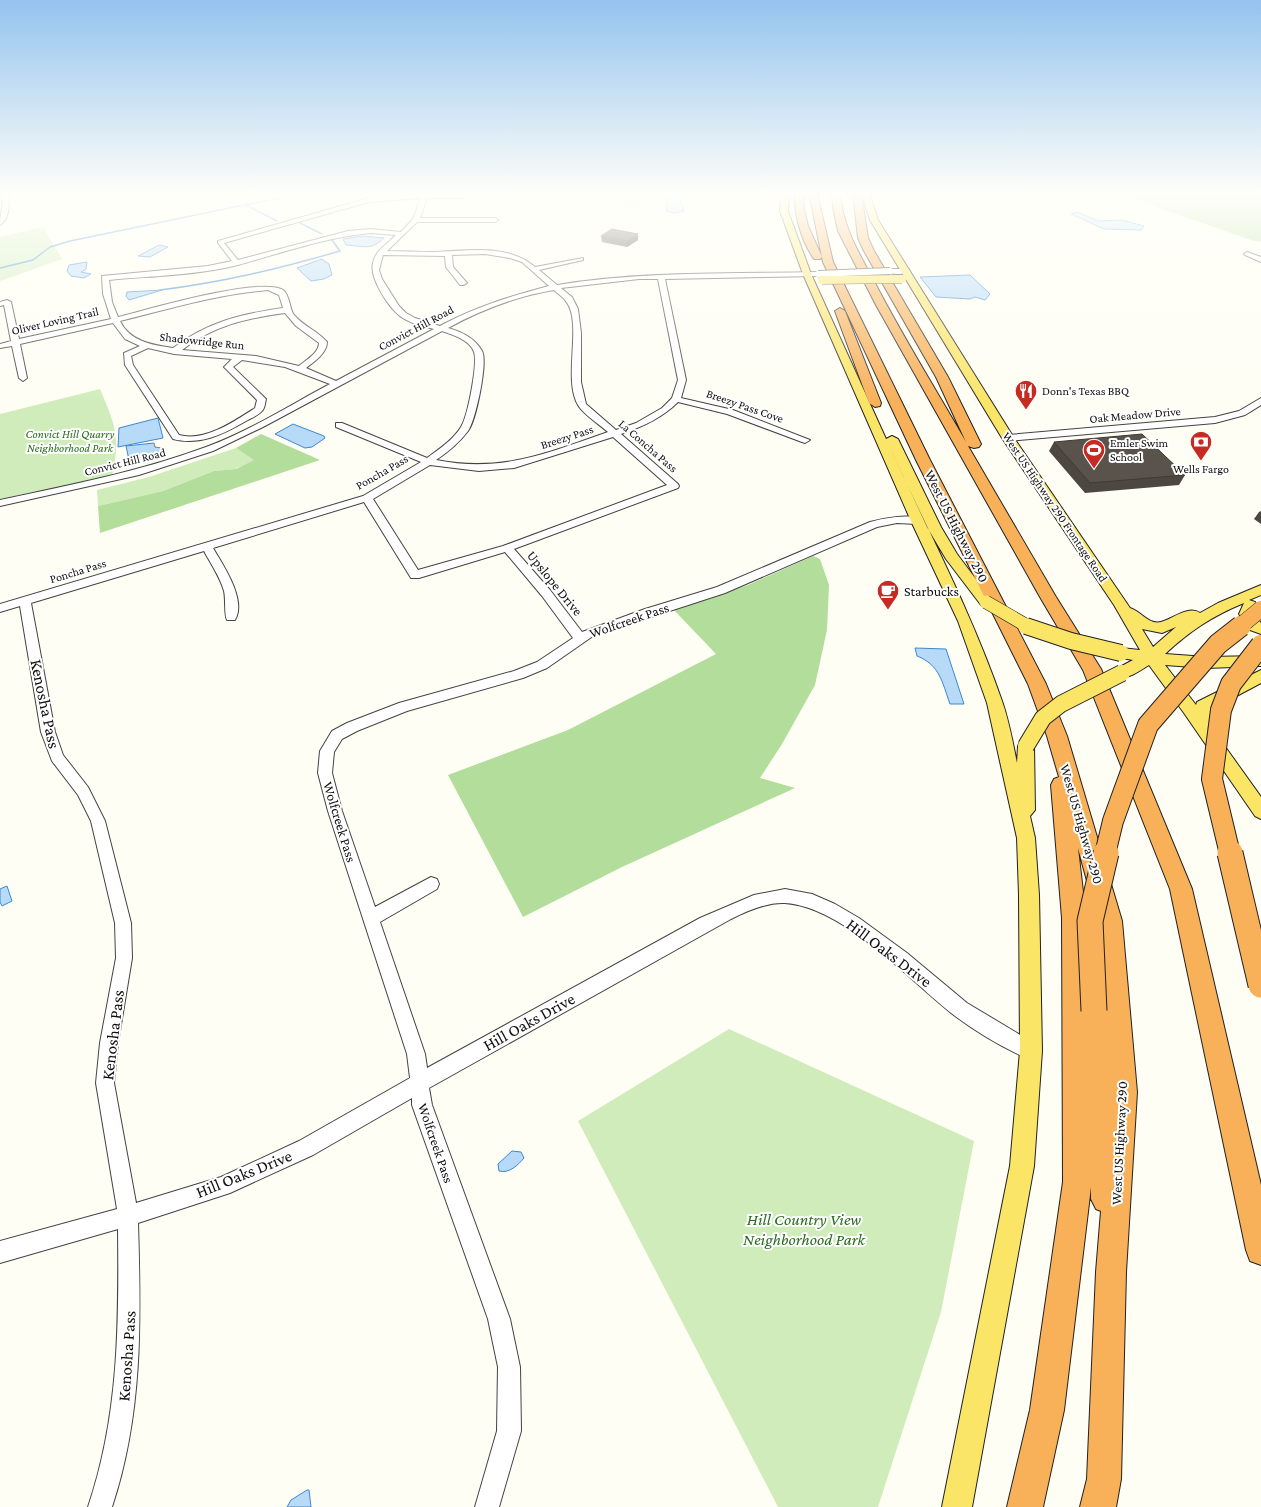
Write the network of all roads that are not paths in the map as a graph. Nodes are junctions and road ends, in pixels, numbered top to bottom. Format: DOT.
graph roads {
  1 [pos="230,263"];
  2 [pos="376,263"];
  3 [pos="449,263"];
  4 [pos="527,263"];
  5 [pos="561,263"];
  6 [pos="803,263"];
  7 [pos="817,263"];
  8 [pos="829,263"];
  9 [pos="860,263"];
  10 [pos="877,263"];
  11 [pos="899,263"];
  12 [pos="534,269"];
  13 [pos="807,274"];
  14 [pos="660,277"];
  15 [pos="822,278"];
  16 [pos="907,278"];
  17 [pos="463,283"];
  18 [pos="556,287"];
  19 [pos="813,287"];
  20 [pos="3,303"];
  21 [pos="287,310"];
  22 [pos="857,318"];
  23 [pos="116,320"];
  24 [pos="440,328"];
  25 [pos="16,343"];
  26 [pos="0,346"];
  27 [pos="146,346"];
  28 [pos="175,350"];
  29 [pos="841,351"];
  30 [pos="240,357"];
  31 [pos="297,368"];
  32 [pos="23,378"];
  33 [pos="336,384"];
  34 [pos="676,399"];
  35 [pos="1261,401"];
  36 [pos="875,403"];
  37 [pos="339,425"];
  38 [pos="614,434"];
  39 [pos="1008,438"];
  40 [pos="805,440"];
  41 [pos="427,461"];
  42 [pos="367,498"];
  43 [pos="0,503"];
  44 [pos="917,521"];
  45 [pos="207,546"];
  46 [pos="507,548"];
  47 [pos="1048,597"];
  48 [pos="1260,597"];
  49 [pos="24,600"];
  50 [pos="1120,603"];
  51 [pos="1223,606"];
  52 [pos="0,608"];
  53 [pos="231,617"];
  54 [pos="1261,629"];
  55 [pos="1139,634"];
  56 [pos="580,638"];
  57 [pos="1261,645"];
  58 [pos="1121,653"];
  59 [pos="1151,657"];
  60 [pos="1261,661"];
  61 [pos="1122,673"];
  62 [pos="1261,676"];
  63 [pos="1169,682"];
  64 [pos="1057,736"];
  65 [pos="1261,811"];
  66 [pos="1026,838"];
  67 [pos="432,884"];
  68 [pos="370,919"];
  69 [pos="1261,986"];
  70 [pos="1031,1051"];
  71 [pos="419,1083"];
  72 [pos="128,1216"];
  73 [pos="1261,1250"];
  74 [pos="0,1252"];
  75 [pos="1111,1272"];
  76 [pos="1101,1493"];
  77 [pos="100,1507"];
  78 [pos="487,1507"];
  79 [pos="957,1507"];
  80 [pos="1025,1507"];
  1 -- 23 [label="street, Shadowridge Run"];
  2 -- 24 [label="street, Poncha Pass"];
  3 -- 17 [label="street"];
  4 -- 12 [label="street, La Concha Pass"];
  5 -- 12 [label="street"];
  6 -- 13 [label="main road"];
  7 -- 15 [label="highway"];
  8 -- 22 [label="highway, West US Highway 290"];
  9 -- 47 [label="highway"];
  10 -- 47 [label="highway"];
  11 -- 16 [label="main road, West US Highway 290 Frontage Road"];
  12 -- 18 [label="street, La Concha Pass"];
  13 -- 14 [label="street, Convict Hill Road"];
  13 -- 15 [label="street, Convict Hill Road"];
  13 -- 19 [label="main road"];
  14 -- 18 [label="street, Convict Hill Road"];
  14 -- 34 [label="street"];
  15 -- 16 [label="main road, bridge"];
  15 -- 16 [label="street, Convict Hill Road, bridge"];
  15 -- 19 [label="main road"];
  15 -- 22 [label="highway"];
  15 -- 36 [label="highway"];
  16 -- 39 [label="main road, West US Highway 290 Frontage Road"];
  18 -- 24 [label="street, Convict Hill Road"];
  18 -- 38 [label="street, La Concha Pass"];
  19 -- 29 [label="main road"];
  20 -- 25 [label="street"];
  21 -- 23 [label="street, Oliver Loving Trail"];
  21 -- 28 [label="street"];
  21 -- 31 [label="street"];
  22 -- 64 [label="highway, West US Highway 290"];
  23 -- 25 [label="street, Oliver Loving Trail"];
  23 -- 27 [label="street, Shadowridge Run"];
  24 -- 33 [label="street, Convict Hill Road"];
  24 -- 41 [label="street, Poncha Pass"];
  25 -- 26 [label="street, Oliver Loving Trail"];
  25 -- 32 [label="street"];
  27 -- 28 [label="street, Shadowridge Run"];
  27 -- 30 [label="street"];
  28 -- 30 [label="street, Shadowridge Run"];
  29 -- 36 [label="main road"];
  29 -- 44 [label="main road"];
  30 -- 31 [label="street, Shadowridge Run"];
  31 -- 33 [label="street, Shadowridge Run"];
  33 -- 43 [label="street, Convict Hill Road"];
  34 -- 38 [label="street, Breezy Pass"];
  34 -- 40 [label="street, Breezy Pass Cove"];
  35 -- 39 [label="street, Oak Meadow Drive"];
  36 -- 58 [label="main road, bridge"];
  37 -- 41 [label="street, Breezy Pass"];
  38 -- 41 [label="street, Breezy Pass"];
  38 -- 46 [label="street, La Concha Pass"];
  39 -- 50 [label="main road, West US Highway 290 Frontage Road"];
  41 -- 42 [label="street, Poncha Pass"];
  42 -- 45 [label="street, Poncha Pass"];
  42 -- 46 [label="street, La Concha Pass"];
  44 -- 56 [label="street, Wolfcreek Pass"];
  44 -- 66 [label="main road"];
  45 -- 49 [label="street, Poncha Pass"];
  45 -- 53 [label="street"];
  46 -- 56 [label="street, Upslope Drive"];
  47 -- 73 [label="highway"];
  48 -- 51 [label="main road"];
  48 -- 54 [label="main road"];
  48 -- 75 [label="highway, bridge"];
  49 -- 52 [label="street, Poncha Pass"];
  49 -- 72 [label="street, Kenosha Pass"];
  50 -- 51 [label="main road"];
  50 -- 55 [label="main road, West US Highway 290 Frontage Road"];
  51 -- 59 [label="main road"];
  55 -- 58 [label="main road"];
  55 -- 59 [label="main road, West US Highway 290 Frontage Road"];
  56 -- 68 [label="street, Wolfcreek Pass"];
  57 -- 69 [label="highway, bridge"];
  58 -- 59 [label="main road"];
  59 -- 60 [label="main road"];
  59 -- 61 [label="main road"];
  59 -- 63 [label="main road, West US Highway 290 Frontage Road"];
  61 -- 63 [label="main road"];
  61 -- 66 [label="main road, bridge"];
  62 -- 65 [label="main road"];
  63 -- 65 [label="main road, West US Highway 290 Frontage Road"];
  64 -- 75 [label="highway, West US Highway 290"];
  64 -- 80 [label="highway"];
  66 -- 70 [label="main road"];
  67 -- 68 [label="street"];
  68 -- 71 [label="street, Wolfcreek Pass"];
  70 -- 71 [label="street, Hill Oaks Drive"];
  70 -- 79 [label="main road"];
  71 -- 72 [label="street, Hill Oaks Drive"];
  71 -- 78 [label="street, Wolfcreek Pass"];
  72 -- 74 [label="street, Hill Oaks Drive"];
  72 -- 77 [label="street, Kenosha Pass"];
  75 -- 76 [label="highway, West US Highway 290"];
}
